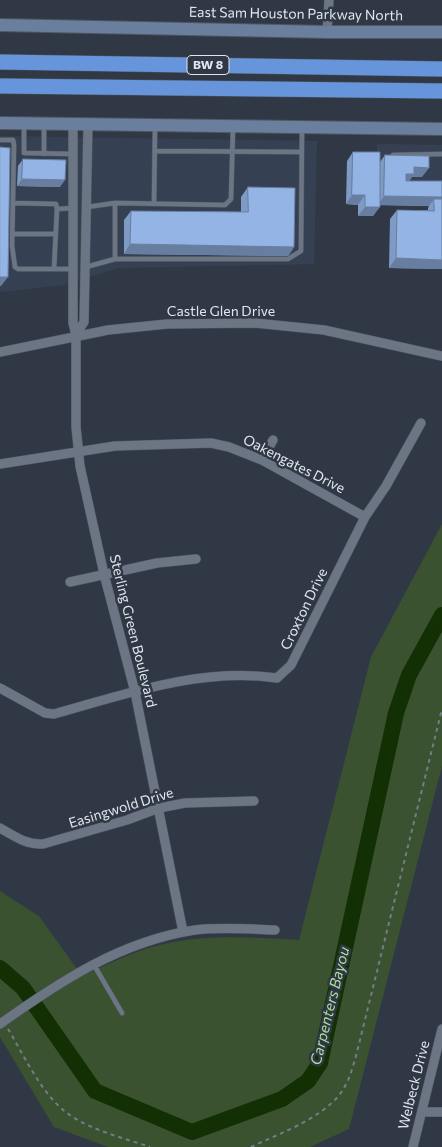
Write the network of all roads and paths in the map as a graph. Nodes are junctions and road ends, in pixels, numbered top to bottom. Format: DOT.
graph roads {
  1 [pos="329,0"];
  2 [pos="0,25"];
  3 [pos="327,32"];
  4 [pos="442,32"];
  5 [pos="442,61"];
  6 [pos="0,62"];
  7 [pos="416,68"];
  8 [pos="442,69"];
  9 [pos="0,86"];
  10 [pos="442,93"];
  11 [pos="0,123"];
  12 [pos="24,124"];
  13 [pos="44,124"];
  14 [pos="73,125"];
  15 [pos="88,125"];
  16 [pos="155,126"];
  17 [pos="233,127"];
  18 [pos="302,128"];
  19 [pos="442,129"];
  20 [pos="0,140"];
  21 [pos="155,152"];
  22 [pos="232,152"];
  23 [pos="302,152"];
  24 [pos="44,154"];
  25 [pos="73,154"];
  26 [pos="442,154"];
  27 [pos="393,155"];
  28 [pos="13,203"];
  29 [pos="115,203"];
  30 [pos="154,204"];
  31 [pos="88,207"];
  32 [pos="57,208"];
  33 [pos="73,208"];
  34 [pos="12,234"];
  35 [pos="55,234"];
  36 [pos="115,259"];
  37 [pos="86,267"];
  38 [pos="54,269"];
  39 [pos="72,269"];
  40 [pos="76,335"];
  41 [pos="0,352"];
  42 [pos="442,356"];
  43 [pos="421,423"];
  44 [pos="273,440"];
  45 [pos="78,453"];
  46 [pos="262,460"];
  47 [pos="0,464"];
  48 [pos="365,517"];
  49 [pos="196,559"];
  50 [pos="104,574"];
  51 [pos="70,582"];
  52 [pos="0,688"];
  53 [pos="135,692"];
  54 [pos="442,709"];
  55 [pos="254,801"];
  56 [pos="159,808"];
  57 [pos="0,828"];
  58 [pos="275,930"];
  59 [pos="183,932"];
  60 [pos="93,964"];
  61 [pos="122,1013"];
  62 [pos="2,1023"];
  63 [pos="442,1028"];
  64 [pos="422,1112"];
  65 [pos="442,1112"];
  66 [pos="150,1147"];
  67 [pos="251,1147"];
  68 [pos="414,1147"];
  1 -- 3 [label="street"];
  2 -- 3 [label="main road, East Sam Houston Parkway North"];
  3 -- 4 [label="main road, East Sam Houston Parkway North"];
  5 -- 7 [label="highway"];
  6 -- 7 [label="highway, BW 8"];
  7 -- 8 [label="highway, BW 8"];
  9 -- 10 [label="highway, BW 8"];
  11 -- 12 [label="main road"];
  12 -- 13 [label="main road"];
  12 -- 24 [label="lane"];
  13 -- 14 [label="main road"];
  13 -- 24 [label="lane"];
  14 -- 15 [label="main road"];
  14 -- 25 [label="street, Sterling Green Boulevard"];
  15 -- 16 [label="main road"];
  15 -- 31 [label="street, Sterling Green Boulevard"];
  16 -- 17 [label="main road"];
  16 -- 21 [label="lane"];
  17 -- 18 [label="main road"];
  17 -- 22 [label="lane"];
  18 -- 19 [label="main road"];
  18 -- 23 [label="lane"];
  20 -- 28 [label="lane"];
  21 -- 22 [label="lane"];
  21 -- 30 [label="lane"];
  22 -- 23 [label="lane"];
  22 -- 30 [label="lane"];
  23 -- 36 [label="lane"];
  24 -- 25 [label="lane"];
  25 -- 33 [label="street, Sterling Green Boulevard"];
  26 -- 27 [label="lane"];
  28 -- 32 [label="lane"];
  28 -- 34 [label="lane"];
  29 -- 30 [label="lane"];
  29 -- 31 [label="lane"];
  29 -- 36 [label="lane"];
  31 -- 37 [label="street, Sterling Green Boulevard"];
  32 -- 33 [label="lane"];
  32 -- 35 [label="lane"];
  33 -- 39 [label="street, Sterling Green Boulevard"];
  34 -- 35 [label="lane"];
  34 -- 38 [label="lane"];
  35 -- 38 [label="lane"];
  36 -- 37 [label="lane"];
  37 -- 39 [label="street"];
  37 -- 40 [label="street, Sterling Green Boulevard"];
  38 -- 39 [label="lane"];
  39 -- 40 [label="street, Sterling Green Boulevard"];
  40 -- 41 [label="street, Castle Glen Drive"];
  40 -- 42 [label="street, Castle Glen Drive"];
  40 -- 45 [label="street, Sterling Green Boulevard"];
  43 -- 48 [label="street, Croxton Drive"];
  44 -- 46 [label="street"];
  45 -- 46 [label="street, Oakengates Drive"];
  45 -- 47 [label="street, Oakengates Drive"];
  45 -- 50 [label="street, Sterling Green Boulevard"];
  46 -- 48 [label="street, Oakengates Drive"];
  48 -- 53 [label="street, Croxton Drive"];
  49 -- 50 [label="street"];
  50 -- 51 [label="street"];
  50 -- 53 [label="street, Sterling Green Boulevard"];
  52 -- 53 [label="street, Croxton Drive"];
  53 -- 56 [label="street, Sterling Green Boulevard"];
  54 -- 67 [label="path"];
  55 -- 56 [label="street, Easingwold Drive"];
  56 -- 57 [label="street, Easingwold Drive"];
  56 -- 59 [label="street, Sterling Green Boulevard"];
  58 -- 59 [label="street"];
  59 -- 60 [label="street"];
  60 -- 61 [label="lane"];
  60 -- 62 [label="street"];
  62 -- 66 [label="path"];
  63 -- 64 [label="street, Welbeck Drive"];
  64 -- 65 [label="street"];
  64 -- 68 [label="street, Welbeck Drive"];
}
